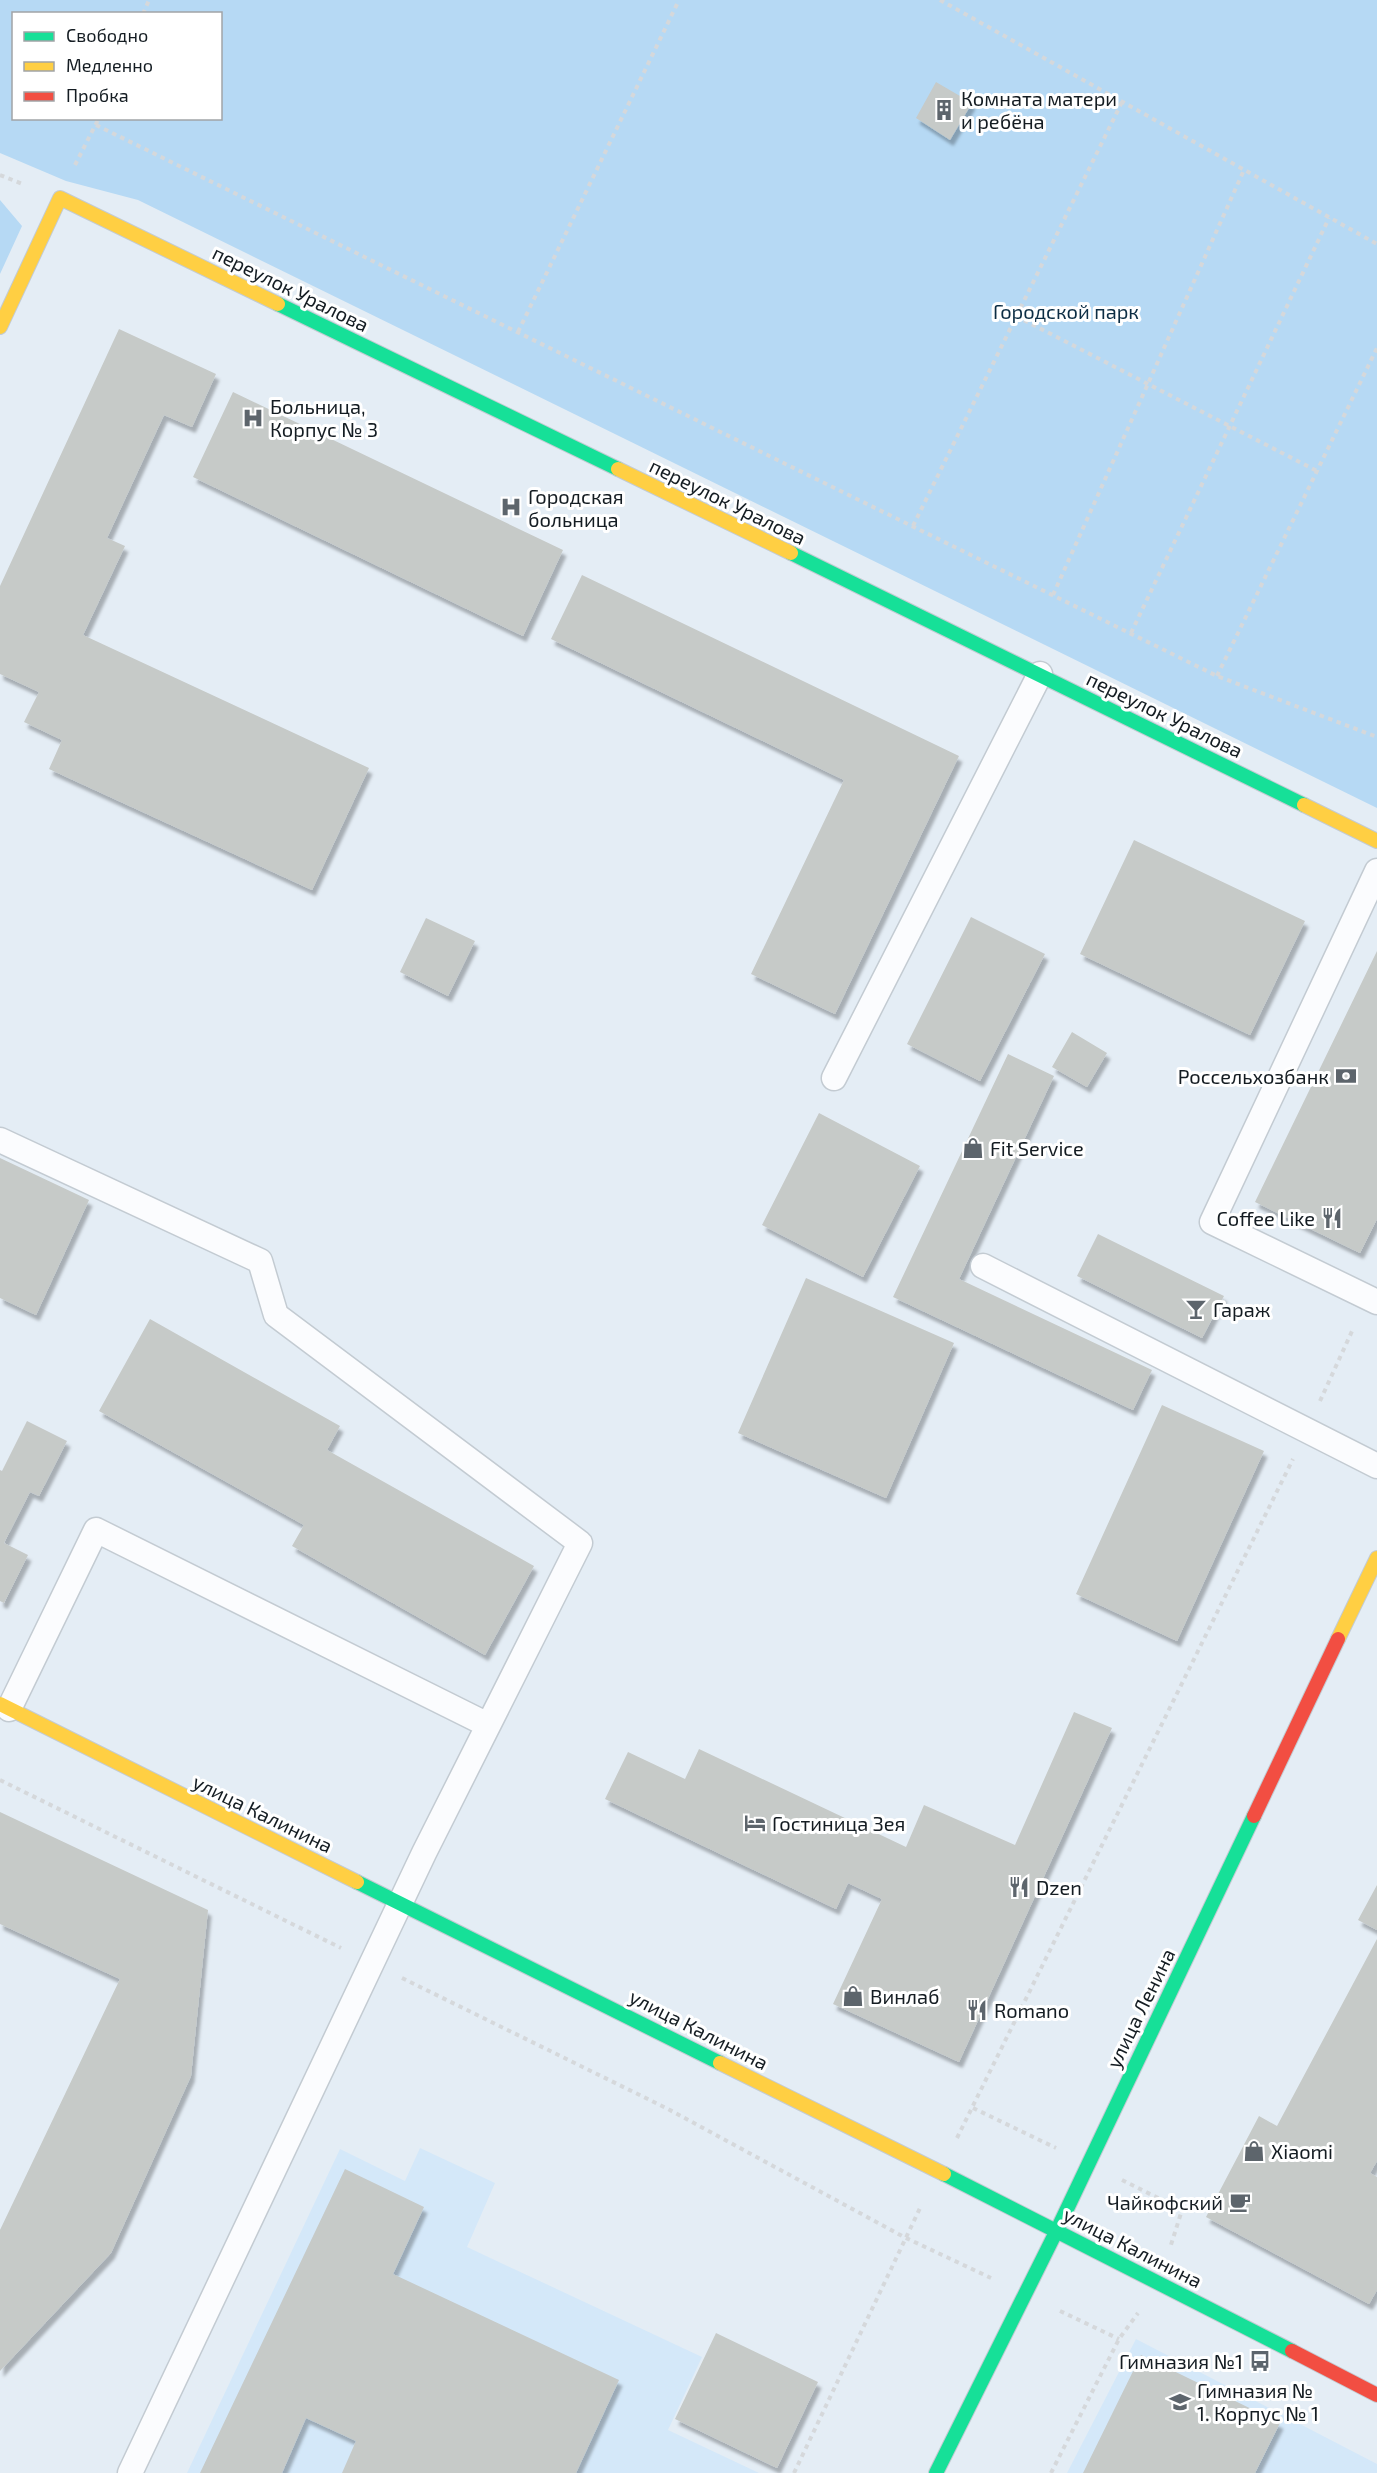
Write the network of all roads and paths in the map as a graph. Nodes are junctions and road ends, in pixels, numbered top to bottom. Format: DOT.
graph roads {
  1 [pos="679,0"];
  2 [pos="940,0"];
  3 [pos="1122,102"];
  4 [pos="98,120"];
  5 [pos="96,125"];
  6 [pos="1244,170"];
  7 [pos="71,172"];
  8 [pos="1329,218"];
  9 [pos="1377,244"];
  10 [pos="1016,316"];
  11 [pos="0,327"];
  12 [pos="518,332"];
  13 [pos="1377,348"];
  14 [pos="1147,385"];
  15 [pos="1231,425"];
  16 [pos="1317,471"];
  17 [pos="913,526"];
  18 [pos="1053,595"];
  19 [pos="1131,633"];
  20 [pos="1040,674"];
  21 [pos="1217,676"];
  22 [pos="1377,737"];
  23 [pos="1377,841"];
  24 [pos="1377,871"];
  25 [pos="834,1078"];
  26 [pos="0,1140"];
  27 [pos="983,1266"];
  28 [pos="1372,1300"];
  29 [pos="1307,1430"];
  30 [pos="1377,1467"];
  31 [pos="1377,1558"];
  32 [pos="1370,1593"];
  33 [pos="4,1706"];
  34 [pos="488,1725"];
  35 [pos="0,1780"];
  36 [pos="401,1903"];
  37 [pos="371,1962"];
  38 [pos="939,2171"];
  39 [pos="1057,2230"];
  40 [pos="904,2237"];
  41 [pos="1025,2294"];
  42 [pos="1377,2395"];
  43 [pos="130,2473"];
  44 [pos="794,2473"];
  45 [pos="936,2473"];
  46 [pos="1051,2473"];
  1 -- 12 [label="path"];
  2 -- 3 [label="path"];
  3 -- 6 [label="path"];
  3 -- 10 [label="path"];
  4 -- 5 [label="path"];
  5 -- 7 [label="path"];
  5 -- 12 [label="path"];
  6 -- 8 [label="path"];
  6 -- 14 [label="path"];
  8 -- 9 [label="path"];
  8 -- 15 [label="path"];
  10 -- 14 [label="path"];
  10 -- 17 [label="path"];
  11 -- 20 [label="main road, переулок Уралова"];
  12 -- 17 [label="path"];
  13 -- 16 [label="path"];
  14 -- 15 [label="path"];
  14 -- 18 [label="path"];
  15 -- 16 [label="path"];
  15 -- 19 [label="path"];
  16 -- 21 [label="path"];
  17 -- 18 [label="path"];
  18 -- 19 [label="path"];
  19 -- 21 [label="path"];
  20 -- 23 [label="main road, переулок Уралова"];
  20 -- 25 [label="lane"];
  21 -- 22 [label="path"];
  24 -- 28 [label="lane"];
  26 -- 34 [label="lane"];
  27 -- 29 [label="lane"];
  28 -- 29 [label="path"];
  29 -- 30 [label="lane"];
  29 -- 38 [label="path"];
  31 -- 32 [label="main road, улица Ленина"];
  32 -- 39 [label="main road, улица Ленина"];
  33 -- 34 [label="lane"];
  33 -- 36 [label="main road, улица Калинина"];
  34 -- 36 [label="lane"];
  35 -- 37 [label="path"];
  36 -- 37 [label="lane"];
  36 -- 38 [label="main road, улица Калинина"];
  37 -- 40 [label="path"];
  37 -- 43 [label="lane"];
  38 -- 39 [label="main road, улица Калинина"];
  38 -- 40 [label="path"];
  39 -- 41 [label="main road, улица Ленина"];
  39 -- 42 [label="main road, улица Калинина"];
  40 -- 41 [label="path"];
  40 -- 44 [label="path"];
  41 -- 45 [label="main road, улица Ленина"];
  41 -- 46 [label="path"];
}
